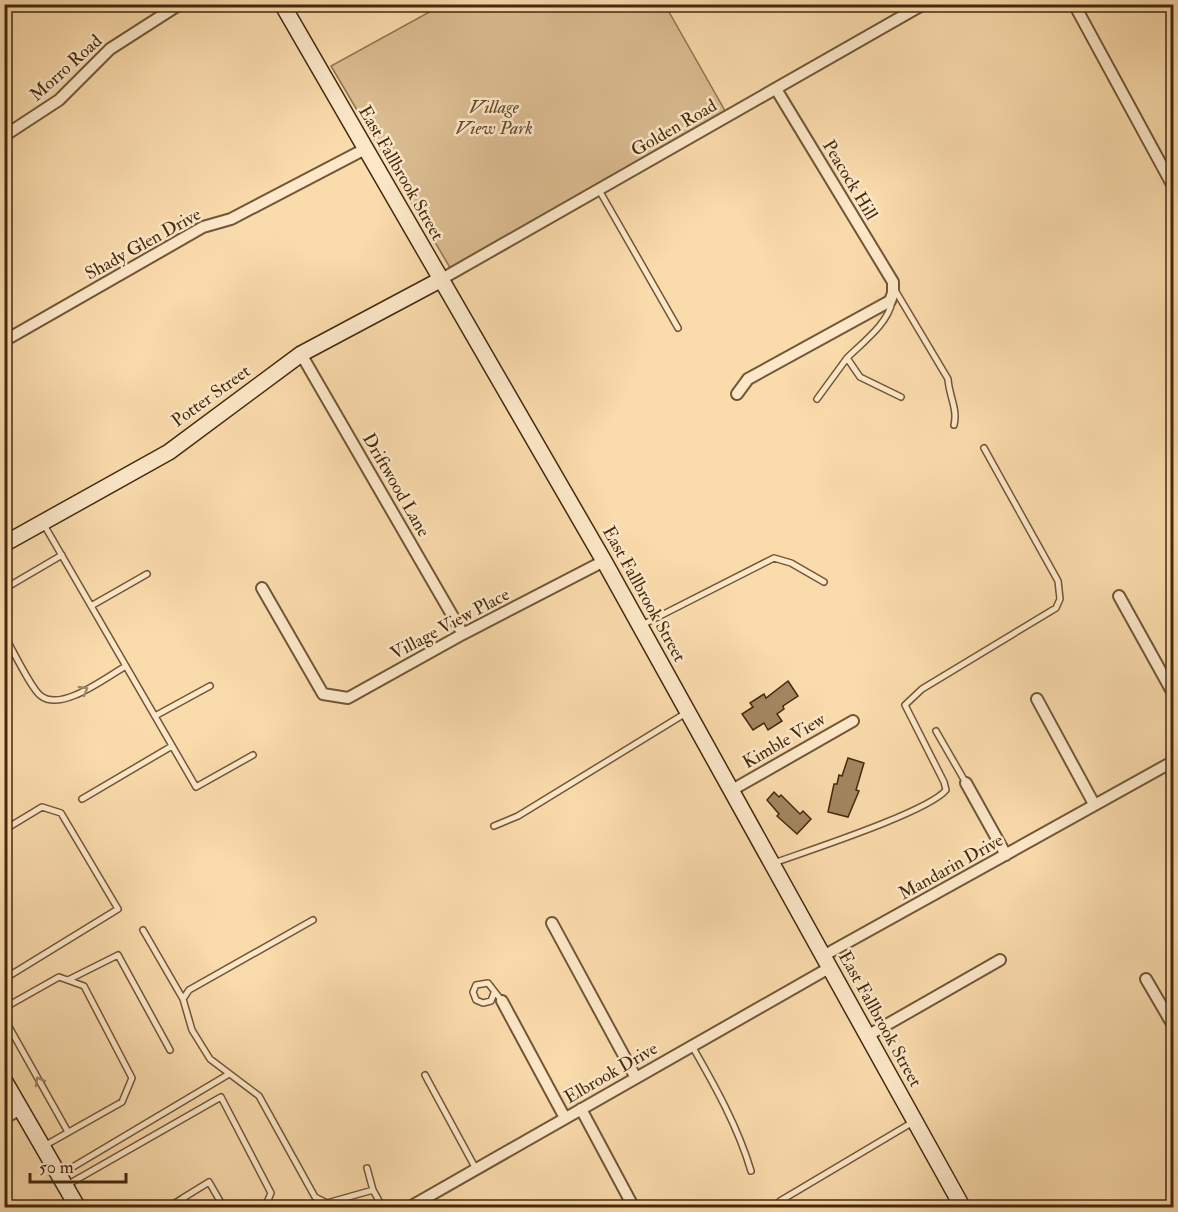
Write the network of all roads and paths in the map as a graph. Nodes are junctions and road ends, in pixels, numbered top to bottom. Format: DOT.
graph roads {
  1 [pos="180,4"];
  2 [pos="282,4"];
  3 [pos="924,4"];
  4 [pos="1074,4"];
  5 [pos="776,89"];
  6 [pos="4,136"];
  7 [pos="365,149"];
  8 [pos="1173,188"];
  9 [pos="599,190"];
  10 [pos="441,279"];
  11 [pos="894,291"];
  12 [pos="678,328"];
  13 [pos="4,341"];
  14 [pos="301,354"];
  15 [pos="847,358"];
  16 [pos="736,394"];
  17 [pos="901,396"];
  18 [pos="817,399"];
  19 [pos="954,425"];
  20 [pos="984,448"];
  21 [pos="42,522"];
  22 [pos="4,544"];
  23 [pos="62,555"];
  24 [pos="604,561"];
  25 [pos="147,574"];
  26 [pos="824,582"];
  27 [pos="262,588"];
  28 [pos="4,589"];
  29 [pos="1119,596"];
  30 [pos="91,606"];
  31 [pos="640,626"];
  32 [pos="463,634"];
  33 [pos="4,635"];
  34 [pos="126,666"];
  35 [pos="210,686"];
  36 [pos="1173,695"];
  37 [pos="1037,699"];
  38 [pos="688,711"];
  39 [pos="155,716"];
  40 [pos="853,721"];
  41 [pos="936,731"];
  42 [pos="172,746"];
  43 [pos="253,755"];
  44 [pos="1173,761"];
  45 [pos="966,783"];
  46 [pos="732,790"];
  47 [pos="82,799"];
  48 [pos="1094,804"];
  49 [pos="494,826"];
  50 [pos="4,830"];
  51 [pos="1006,855"];
  52 [pos="772,864"];
  53 [pos="313,920"];
  54 [pos="552,923"];
  55 [pos="143,930"];
  56 [pos="1000,960"];
  57 [pos="826,962"];
  58 [pos="4,979"];
  59 [pos="1146,979"];
  60 [pos="68,980"];
  61 [pos="498,997"];
  62 [pos="183,999"];
  63 [pos="4,1008"];
  64 [pos="4,1018"];
  65 [pos="1173,1027"];
  66 [pos="867,1036"];
  67 [pos="692,1046"];
  68 [pos="170,1050"];
  69 [pos="229,1074"];
  70 [pos="425,1075"];
  71 [pos="636,1077"];
  72 [pos="4,1080"];
  73 [pos="21,1109"];
  74 [pos="581,1109"];
  75 [pos="4,1118"];
  76 [pos="566,1118"];
  77 [pos="915,1121"];
  78 [pos="68,1132"];
  79 [pos="42,1146"];
  80 [pos="367,1168"];
  81 [pos="476,1169"];
  82 [pos="751,1172"];
  83 [pos="62,1181"];
  84 [pos="373,1190"];
  85 [pos="183,1198"];
  86 [pos="265,1207"];
  87 [pos="78,1208"];
  88 [pos="167,1208"];
  89 [pos="188,1208"];
  90 [pos="224,1208"];
  91 [pos="260,1208"];
  92 [pos="383,1208"];
  93 [pos="408,1208"];
  94 [pos="634,1208"];
  95 [pos="774,1208"];
  96 [pos="963,1208"];
  1 -- 6 [label="street, Morro Road"];
  2 -- 7 [label="main road, East Fallbrook Street"];
  3 -- 5 [label="street, Golden Road"];
  4 -- 8 [label="street"];
  5 -- 9 [label="street, Golden Road"];
  5 -- 11 [label="street, Peacock Hill"];
  7 -- 10 [label="main road, East Fallbrook Street"];
  7 -- 13 [label="street, Shady Glen Drive"];
  9 -- 10 [label="street, Golden Road"];
  9 -- 12 [label="lane"];
  10 -- 14 [label="main road, Potter Street"];
  10 -- 24 [label="main road, East Fallbrook Street"];
  11 -- 15 [label="lane"];
  11 -- 16 [label="street"];
  11 -- 19 [label="lane"];
  14 -- 21 [label="main road, Potter Street"];
  14 -- 32 [label="street, Driftwood Lane"];
  15 -- 17 [label="lane"];
  15 -- 18 [label="lane"];
  20 -- 52 [label="lane"];
  21 -- 22 [label="main road, Potter Street"];
  21 -- 23 [label="lane"];
  23 -- 28 [label="lane"];
  23 -- 30 [label="lane"];
  24 -- 31 [label="main road, East Fallbrook Street"];
  24 -- 32 [label="street, Village View Place"];
  25 -- 30 [label="lane"];
  26 -- 31 [label="lane"];
  27 -- 32 [label="street, Village View Place"];
  29 -- 36 [label="street"];
  30 -- 34 [label="lane"];
  31 -- 38 [label="main road, East Fallbrook Street"];
  33 -- 34 [label="lane, one-way"];
  34 -- 39 [label="lane"];
  35 -- 39 [label="lane"];
  37 -- 48 [label="street"];
  38 -- 46 [label="main road, East Fallbrook Street"];
  38 -- 49 [label="lane"];
  39 -- 42 [label="lane"];
  40 -- 46 [label="street, Kimble View"];
  41 -- 45 [label="lane"];
  42 -- 43 [label="lane"];
  42 -- 47 [label="lane"];
  44 -- 48 [label="street, Mandarin Drive"];
  45 -- 51 [label="street"];
  46 -- 52 [label="main road, East Fallbrook Street"];
  48 -- 51 [label="street, Mandarin Drive"];
  50 -- 58 [label="lane"];
  51 -- 57 [label="street, Mandarin Drive"];
  52 -- 57 [label="main road, East Fallbrook Street"];
  53 -- 62 [label="lane"];
  54 -- 71 [label="street"];
  55 -- 62 [label="lane"];
  56 -- 66 [label="street"];
  57 -- 66 [label="main road, East Fallbrook Street"];
  57 -- 67 [label="street, Elbrook Drive"];
  59 -- 65 [label="street"];
  60 -- 63 [label="lane"];
  60 -- 68 [label="lane"];
  60 -- 78 [label="lane"];
  61 -- 76 [label="street"];
  62 -- 69 [label="lane"];
  78 -- 64 [label="lane, one-way"];
  66 -- 77 [label="main road, East Fallbrook Street"];
  67 -- 71 [label="street, Elbrook Drive"];
  67 -- 82 [label="lane"];
  69 -- 83 [label="lane"];
  69 -- 84 [label="lane"];
  70 -- 81 [label="lane"];
  71 -- 74 [label="street, Elbrook Drive"];
  72 -- 73 [label="main road"];
  73 -- 75 [label="street"];
  73 -- 79 [label="main road"];
  74 -- 76 [label="street, Elbrook Drive"];
  74 -- 94 [label="street"];
  76 -- 81 [label="street, Elbrook Drive"];
  77 -- 95 [label="lane"];
  77 -- 96 [label="main road, East Fallbrook Street"];
  78 -- 79 [label="lane"];
  79 -- 83 [label="main road"];
  80 -- 84 [label="lane"];
  81 -- 93 [label="street, Elbrook Drive"];
  83 -- 86 [label="lane"];
  83 -- 87 [label="main road"];
  84 -- 92 [label="lane"];
  85 -- 88 [label="lane"];
  85 -- 89 [label="lane"];
  85 -- 90 [label="lane"];
  86 -- 91 [label="lane"];
}
